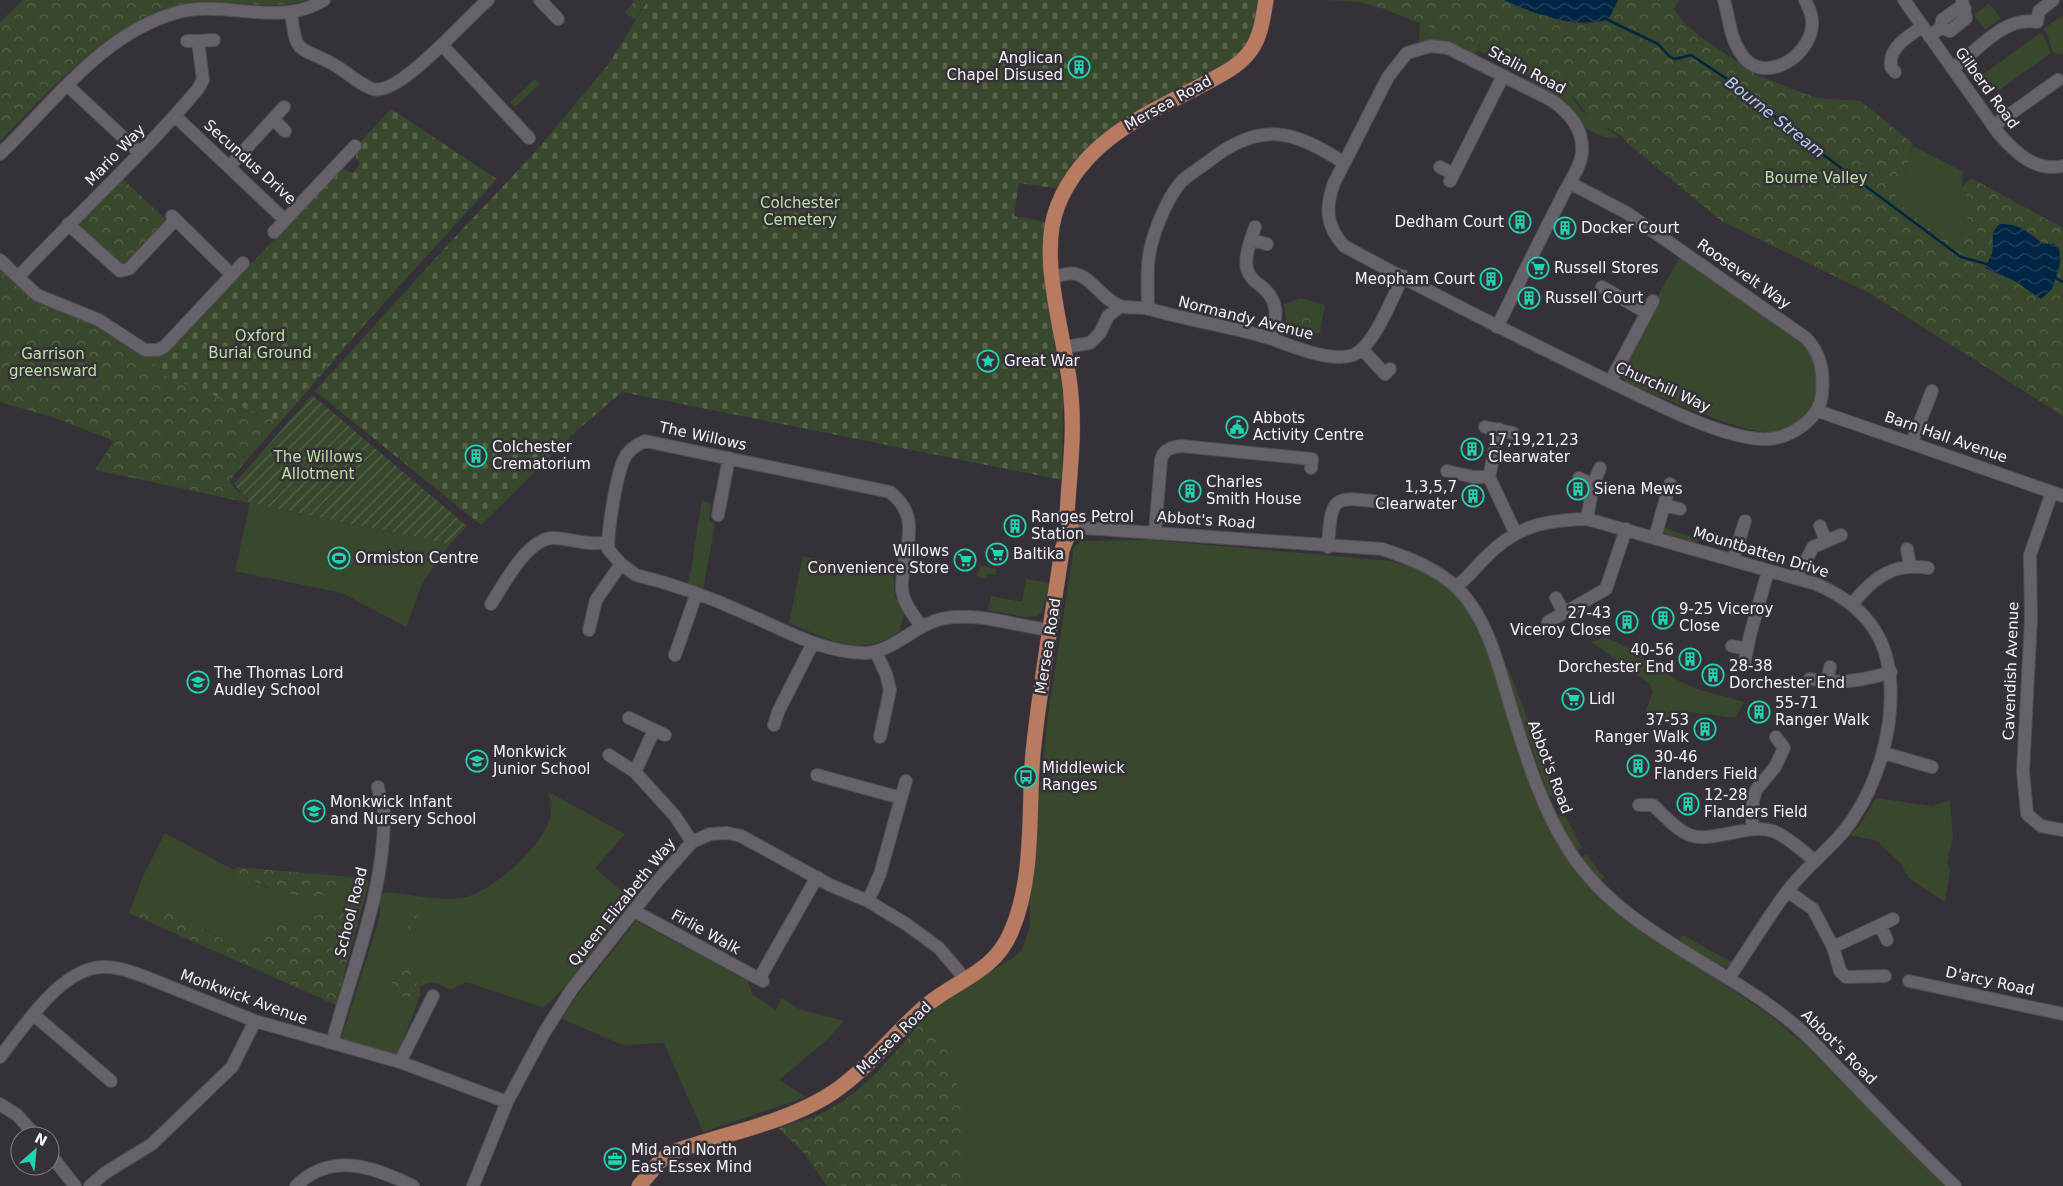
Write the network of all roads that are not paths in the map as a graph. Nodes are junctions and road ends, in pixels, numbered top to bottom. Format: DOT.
graph roads {
  1 [pos="324,0"];
  2 [pos="488,0"];
  3 [pos="540,0"];
  4 [pos="1266,0"];
  5 [pos="1724,0"];
  6 [pos="1805,0"];
  7 [pos="1904,0"];
  8 [pos="2053,0"];
  9 [pos="1963,4"];
  10 [pos="291,12"];
  11 [pos="558,19"];
  12 [pos="1925,32"];
  13 [pos="214,40"];
  14 [pos="442,45"];
  15 [pos="1952,68"];
  16 [pos="1895,72"];
  17 [pos="1503,76"];
  18 [pos="2058,80"];
  19 [pos="67,85"];
  20 [pos="284,107"];
  21 [pos="176,116"];
  22 [pos="273,119"];
  23 [pos="1993,126"];
  24 [pos="285,131"];
  25 [pos="529,138"];
  26 [pos="355,146"];
  27 [pos="140,153"];
  28 [pos="0,154"];
  29 [pos="1344,163"];
  30 [pos="2063,166"];
  31 [pos="229,167"];
  32 [pos="1440,168"];
  33 [pos="1570,183"];
  34 [pos="285,220"];
  35 [pos="68,224"];
  36 [pos="274,232"];
  37 [pos="1268,244"];
  38 [pos="0,260"];
  39 [pos="243,263"];
  40 [pos="232,275"];
  41 [pos="1403,276"];
  42 [pos="18,277"];
  43 [pos="1052,279"];
  44 [pos="1602,287"];
  45 [pos="1653,301"];
  46 [pos="1121,306"];
  47 [pos="1148,309"];
  48 [pos="1646,313"];
  49 [pos="1497,327"];
  50 [pos="1271,338"];
  51 [pos="1064,347"];
  52 [pos="1362,349"];
  53 [pos="1385,374"];
  54 [pos="1610,382"];
  55 [pos="1932,391"];
  56 [pos="1818,411"];
  57 [pos="1486,427"];
  58 [pos="1499,430"];
  59 [pos="1513,433"];
  60 [pos="1912,442"];
  61 [pos="729,458"];
  62 [pos="1311,468"];
  63 [pos="1600,468"];
  64 [pos="1447,471"];
  65 [pos="1489,477"];
  66 [pos="1579,478"];
  67 [pos="1593,484"];
  68 [pos="1670,484"];
  69 [pos="2058,494"];
  70 [pos="1382,502"];
  71 [pos="1664,505"];
  72 [pos="1680,509"];
  73 [pos="718,515"];
  74 [pos="1588,519"];
  75 [pos="1745,521"];
  76 [pos="1820,526"];
  77 [pos="1071,528"];
  78 [pos="1626,529"];
  79 [pos="1155,532"];
  80 [pos="1516,532"];
  81 [pos="1841,535"];
  82 [pos="1655,537"];
  83 [pos="1826,541"];
  84 [pos="608,542"];
  85 [pos="1328,547"];
  86 [pos="1907,549"];
  87 [pos="1733,560"];
  88 [pos="621,564"];
  89 [pos="1910,565"];
  90 [pos="1928,568"];
  91 [pos="1768,571"];
  92 [pos="1797,578"];
  93 [pos="1456,586"];
  94 [pos="696,595"];
  95 [pos="1556,598"];
  96 [pos="492,604"];
  97 [pos="1852,604"];
  98 [pos="1564,612"];
  99 [pos="1548,622"];
  100 [pos="922,626"];
  101 [pos="589,630"];
  102 [pos="1050,630"];
  103 [pos="813,643"];
  104 [pos="1732,646"];
  105 [pos="1747,649"];
  106 [pos="876,652"];
  107 [pos="675,656"];
  108 [pos="1744,665"];
  109 [pos="1830,667"];
  110 [pos="1891,672"];
  111 [pos="1810,679"];
  112 [pos="1827,683"];
  113 [pos="629,718"];
  114 [pos="774,725"];
  115 [pos="880,737"];
  116 [pos="1776,737"];
  117 [pos="1884,753"];
  118 [pos="609,755"];
  119 [pos="1932,767"];
  120 [pos="635,772"];
  121 [pos="817,775"];
  122 [pos="906,781"];
  123 [pos="378,787"];
  124 [pos="901,798"];
  125 [pos="1639,805"];
  126 [pos="1752,829"];
  127 [pos="2063,830"];
  128 [pos="692,842"];
  129 [pos="1814,860"];
  130 [pos="817,877"];
  131 [pos="1787,891"];
  132 [pos="868,901"];
  133 [pos="634,911"];
  134 [pos="1893,919"];
  135 [pos="1880,925"];
  136 [pos="1887,940"];
  137 [pos="1833,947"];
  138 [pos="1871,963"];
  139 [pos="1871,976"];
  140 [pos="1885,976"];
  141 [pos="1729,978"];
  142 [pos="966,980"];
  143 [pos="1910,981"];
  144 [pos="433,996"];
  145 [pos="2063,1014"];
  146 [pos="34,1015"];
  147 [pos="255,1021"];
  148 [pos="332,1043"];
  149 [pos="0,1057"];
  150 [pos="400,1062"];
  151 [pos="111,1080"];
  152 [pos="508,1102"];
  153 [pos="0,1104"];
  154 [pos="27,1126"];
  155 [pos="60,1167"];
  156 [pos="75,1186"];
  157 [pos="90,1186"];
  158 [pos="296,1186"];
  159 [pos="413,1186"];
  160 [pos="473,1186"];
  161 [pos="639,1186"];
  162 [pos="1955,1186"];
  1 -- 10 [label="street"];
  2 -- 14 [label="street"];
  3 -- 11 [label="street"];
  4 -- 43 [label="main road, Mersea Road"];
  5 -- 6 [label="street"];
  7 -- 12 [label="street, Gilberd Road"];
  8 -- 15 [label="street"];
  9 -- 12 [label="street"];
  10 -- 14 [label="street"];
  10 -- 19 [label="street"];
  12 -- 15 [label="street, Gilberd Road"];
  12 -- 16 [label="street"];
  13 -- 21 [label="street, Mario Way"];
  14 -- 25 [label="street"];
  15 -- 23 [label="street, Gilberd Road"];
  17 -- 29 [label="street, Stalin Road"];
  17 -- 32 [label="street"];
  17 -- 33 [label="street, Stalin Road"];
  18 -- 23 [label="street"];
  19 -- 27 [label="street"];
  19 -- 28 [label="street"];
  20 -- 22 [label="street"];
  21 -- 27 [label="street, Mario Way"];
  21 -- 31 [label="street, Secundus Drive"];
  22 -- 24 [label="street"];
  22 -- 31 [label="street"];
  23 -- 30 [label="street, Gilberd Road"];
  26 -- 34 [label="street, Secundus Drive"];
  27 -- 35 [label="street, Mario Way"];
  29 -- 41 [label="street, Stalin Road"];
  29 -- 47 [label="street"];
  31 -- 34 [label="street, Secundus Drive"];
  33 -- 49 [label="street, Stalin Road"];
  33 -- 56 [label="street, Roosevelt Way"];
  34 -- 36 [label="street"];
  35 -- 40 [label="street"];
  35 -- 42 [label="street, Mario Way"];
  37 -- 50 [label="street"];
  38 -- 42 [label="street"];
  39 -- 40 [label="street"];
  40 -- 42 [label="street"];
  41 -- 49 [label="street, Stalin Road"];
  41 -- 52 [label="street"];
  43 -- 46 [label="street"];
  43 -- 51 [label="main road, Mersea Road"];
  44 -- 48 [label="street"];
  45 -- 48 [label="street"];
  46 -- 47 [label="street, Normandy Avenue"];
  46 -- 51 [label="street"];
  47 -- 50 [label="street, Normandy Avenue"];
  48 -- 54 [label="street"];
  49 -- 54 [label="street, Churchill Way"];
  50 -- 52 [label="street, Normandy Avenue"];
  51 -- 77 [label="main road, Mersea Road"];
  52 -- 53 [label="street"];
  54 -- 56 [label="street, Churchill Way"];
  55 -- 60 [label="street"];
  56 -- 60 [label="street, Barn Hall Avenue"];
  57 -- 58 [label="street"];
  58 -- 59 [label="street"];
  58 -- 65 [label="street"];
  60 -- 69 [label="street, Barn Hall Avenue"];
  61 -- 73 [label="street"];
  61 -- 84 [label="street, The Willows"];
  61 -- 100 [label="street, The Willows"];
  62 -- 79 [label="street"];
  63 -- 67 [label="street"];
  64 -- 65 [label="street"];
  65 -- 80 [label="street"];
  66 -- 67 [label="street"];
  67 -- 74 [label="street"];
  68 -- 71 [label="street"];
  69 -- 127 [label="street, Cavendish Avenue"];
  70 -- 85 [label="street"];
  71 -- 72 [label="street"];
  71 -- 82 [label="street"];
  74 -- 78 [label="street, Mountbatten Drive"];
  74 -- 80 [label="street, Mountbatten Drive"];
  75 -- 87 [label="street"];
  76 -- 83 [label="street"];
  77 -- 79 [label="street, Abbot's Road"];
  77 -- 102 [label="main road, Mersea Road"];
  78 -- 82 [label="street, Mountbatten Drive"];
  78 -- 98 [label="street"];
  79 -- 85 [label="street, Abbot's Road"];
  80 -- 93 [label="street, Mountbatten Drive"];
  81 -- 83 [label="street"];
  82 -- 87 [label="street, Mountbatten Drive"];
  83 -- 92 [label="street"];
  84 -- 88 [label="street"];
  84 -- 96 [label="street"];
  85 -- 93 [label="street, Abbot's Road"];
  86 -- 89 [label="street"];
  87 -- 91 [label="street, Mountbatten Drive"];
  88 -- 94 [label="street"];
  88 -- 101 [label="street"];
  89 -- 90 [label="street"];
  89 -- 97 [label="street"];
  91 -- 92 [label="street, Mountbatten Drive"];
  91 -- 105 [label="street"];
  92 -- 97 [label="street, Mountbatten Drive"];
  93 -- 141 [label="street, Abbot's Road"];
  94 -- 103 [label="street"];
  94 -- 107 [label="street"];
  95 -- 98 [label="street"];
  97 -- 110 [label="street, Mountbatten Drive"];
  98 -- 99 [label="street"];
  100 -- 102 [label="street"];
  100 -- 106 [label="street"];
  102 -- 142 [label="main road, Mersea Road"];
  103 -- 106 [label="street"];
  103 -- 114 [label="street"];
  104 -- 105 [label="street"];
  105 -- 108 [label="street"];
  106 -- 115 [label="street"];
  109 -- 112 [label="street"];
  110 -- 112 [label="street"];
  110 -- 117 [label="street, Mountbatten Drive"];
  111 -- 112 [label="street"];
  113 -- 120 [label="street"];
  116 -- 126 [label="street"];
  117 -- 119 [label="street"];
  117 -- 129 [label="street, Mountbatten Drive"];
  118 -- 120 [label="street"];
  120 -- 128 [label="street"];
  121 -- 124 [label="street"];
  122 -- 124 [label="street"];
  123 -- 148 [label="street, School Road"];
  124 -- 132 [label="street"];
  125 -- 126 [label="street"];
  126 -- 129 [label="street"];
  128 -- 130 [label="street, Queen Elizabeth Way"];
  128 -- 133 [label="street, Queen Elizabeth Way"];
  129 -- 131 [label="street, Mountbatten Drive"];
  130 -- 132 [label="street, Queen Elizabeth Way"];
  130 -- 133 [label="street, Firlie Walk"];
  131 -- 137 [label="street"];
  131 -- 141 [label="street, Mountbatten Drive"];
  132 -- 142 [label="street, Queen Elizabeth Way"];
  133 -- 152 [label="street, Queen Elizabeth Way"];
  134 -- 135 [label="street"];
  135 -- 136 [label="street"];
  135 -- 137 [label="street"];
  137 -- 139 [label="street"];
  138 -- 139 [label="street"];
  139 -- 140 [label="street"];
  141 -- 162 [label="street, Abbot's Road"];
  142 -- 161 [label="main road, Mersea Road"];
  143 -- 145 [label="street, D'arcy Road"];
  144 -- 150 [label="street"];
  146 -- 147 [label="street, Monkwick Avenue"];
  146 -- 149 [label="street, Monkwick Avenue"];
  146 -- 151 [label="street"];
  147 -- 148 [label="street, Monkwick Avenue"];
  147 -- 157 [label="street"];
  148 -- 150 [label="street, Monkwick Avenue"];
  150 -- 152 [label="street, Monkwick Avenue"];
  152 -- 160 [label="street, Queen Elizabeth Way"];
  153 -- 154 [label="street"];
  155 -- 156 [label="street"];
  158 -- 159 [label="street"];
}
